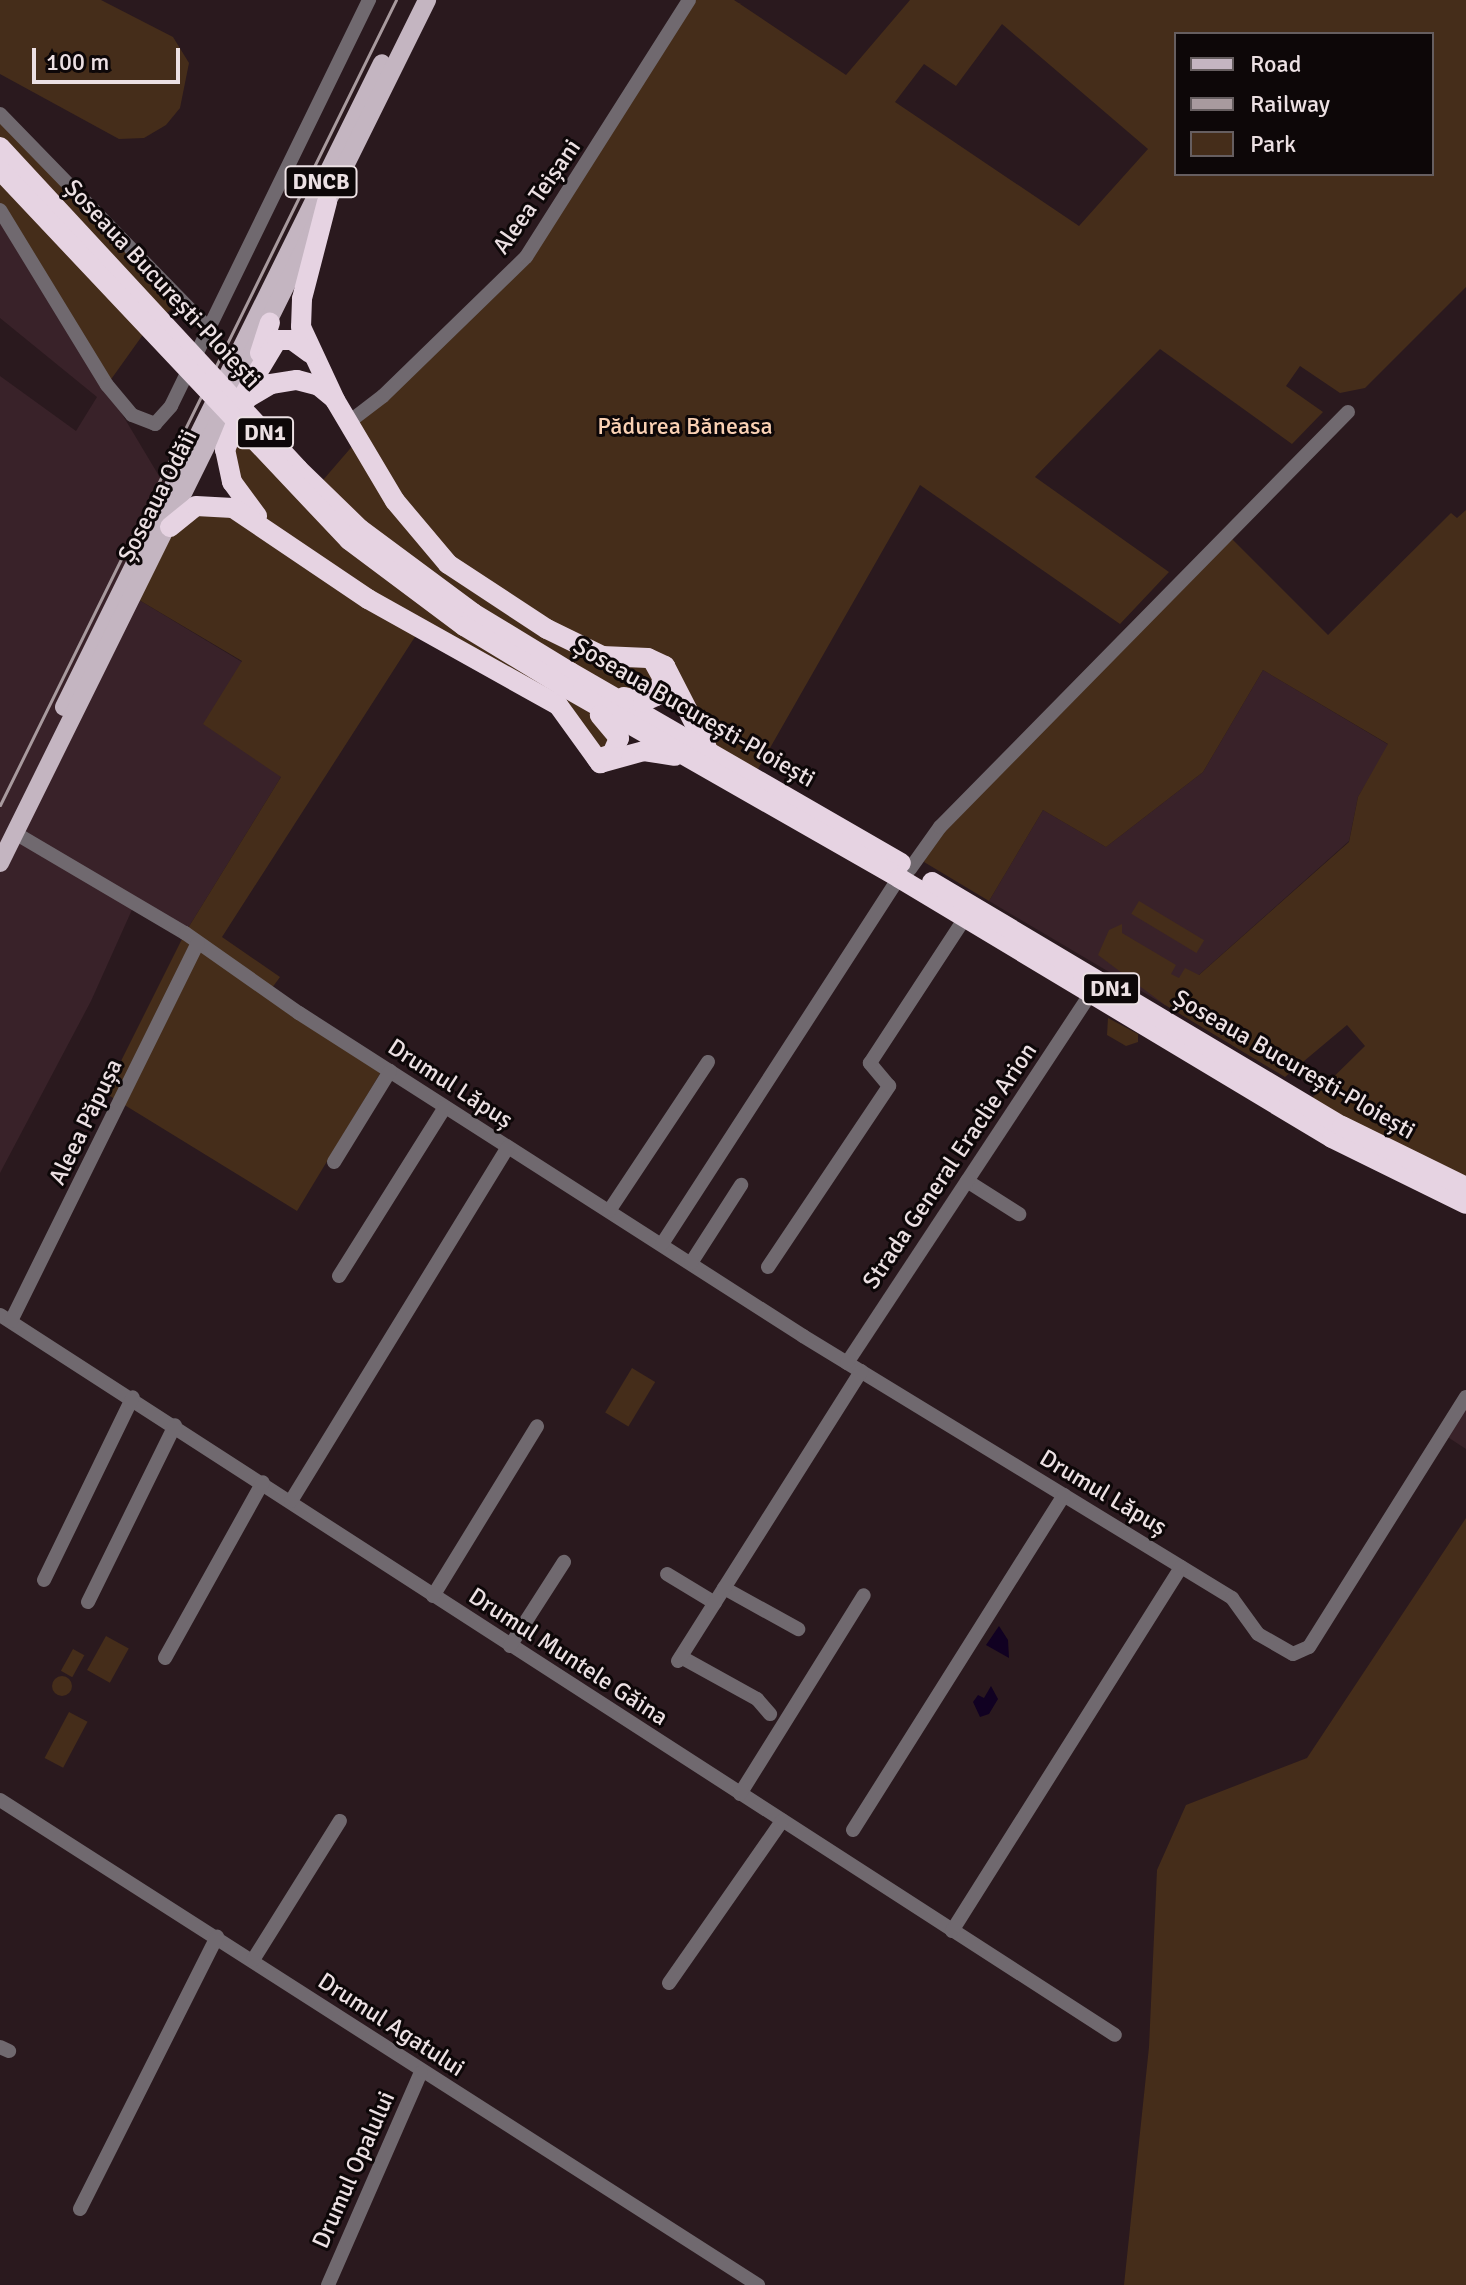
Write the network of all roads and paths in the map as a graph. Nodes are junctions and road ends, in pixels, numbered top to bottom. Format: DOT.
graph roads {
  1 [pos="369,0"];
  2 [pos="414,0"];
  3 [pos="427,0"];
  4 [pos="689,0"];
  5 [pos="397,47"];
  6 [pos="0,114"];
  7 [pos="0,147"];
  8 [pos="0,170"];
  9 [pos="327,202"];
  10 [pos="0,210"];
  11 [pos="260,322"];
  12 [pos="207,327"];
  13 [pos="307,351"];
  14 [pos="297,380"];
  15 [pos="252,386"];
  16 [pos="335,400"];
  17 [pos="1348,412"];
  18 [pos="349,422"];
  19 [pos="251,518"];
  20 [pos="170,527"];
  21 [pos="269,529"];
  22 [pos="648,658"];
  23 [pos="566,679"];
  24 [pos="587,691"];
  25 [pos="704,756"];
  26 [pos="594,758"];
  27 [pos="7,834"];
  28 [pos="0,863"];
  29 [pos="904,873"];
  30 [pos="965,918"];
  31 [pos="198,943"];
  32 [pos="1090,994"];
  33 [pos="708,1062"];
  34 [pos="390,1071"];
  35 [pos="445,1107"];
  36 [pos="508,1147"];
  37 [pos="334,1162"];
  38 [pos="967,1181"];
  39 [pos="741,1185"];
  40 [pos="1466,1187"];
  41 [pos="1466,1204"];
  42 [pos="609,1211"];
  43 [pos="1019,1214"];
  44 [pos="662,1244"];
  45 [pos="691,1263"];
  46 [pos="768,1267"];
  47 [pos="339,1276"];
  48 [pos="6,1318"];
  49 [pos="847,1363"];
  50 [pos="861,1371"];
  51 [pos="133,1397"];
  52 [pos="1466,1397"];
  53 [pos="175,1425"];
  54 [pos="537,1426"];
  55 [pos="263,1482"];
  56 [pos="1064,1495"];
  57 [pos="291,1501"];
  58 [pos="564,1562"];
  59 [pos="1181,1567"];
  60 [pos="667,1574"];
  61 [pos="44,1580"];
  62 [pos="724,1588"];
  63 [pos="864,1595"];
  64 [pos="433,1596"];
  65 [pos="88,1602"];
  66 [pos="715,1603"];
  67 [pos="798,1629"];
  68 [pos="510,1646"];
  69 [pos="165,1658"];
  70 [pos="770,1714"];
  71 [pos="740,1794"];
  72 [pos="0,1800"];
  73 [pos="340,1821"];
  74 [pos="782,1821"];
  75 [pos="853,1830"];
  76 [pos="952,1931"];
  77 [pos="217,1937"];
  78 [pos="253,1960"];
  79 [pos="669,1983"];
  80 [pos="1115,2035"];
  81 [pos="421,2072"];
  82 [pos="80,2209"];
  83 [pos="328,2285"];
  84 [pos="758,2285"];
  1 -- 12 [label="street"];
  2 -- 5 [label="main road, DNCB"];
  3 -- 5 [label="main road, DNCB"];
  4 -- 18 [label="street, Aleea Teișani"];
  5 -- 9 [label="main road, Șoseaua Odăii / DNCB"];
  5 -- 11 [label="main road, DNCB"];
  6 -- 12 [label="street"];
  7 -- 23 [label="highway, Șoseaua București-Ploiești / DN1, bridge"];
  8 -- 23 [label="highway, Șoseaua București-Ploiești / DN1, bridge"];
  9 -- 11 [label="main road, Șoseaua Odăii / DNCB"];
  9 -- 13 [label="highway"];
  10 -- 12 [label="street"];
  11 -- 15 [label="highway"];
  11 -- 20 [label="main road, Șoseaua Odăii / DNCB"];
  11 -- 27 [label="main road, Șoseaua Odăii / DNCB"];
  13 -- 14 [label="highway"];
  13 -- 15 [label="highway"];
  13 -- 16 [label="highway"];
  14 -- 15 [label="highway"];
  14 -- 16 [label="highway"];
  15 -- 19 [label="highway"];
  15 -- 21 [label="highway"];
  16 -- 18 [label="highway"];
  17 -- 29 [label="street"];
  18 -- 22 [label="highway"];
  19 -- 20 [label="highway"];
  19 -- 21 [label="highway"];
  20 -- 27 [label="main road, Șoseaua Odăii / DNCB"];
  21 -- 26 [label="highway"];
  22 -- 24 [label="highway"];
  22 -- 25 [label="highway"];
  23 -- 24 [label="highway, Șoseaua București-Ploiești / DN1"];
  24 -- 25 [label="highway, Șoseaua București-Ploiești / DN1"];
  24 -- 26 [label="highway"];
  25 -- 26 [label="highway"];
  25 -- 29 [label="highway, Șoseaua București-Ploiești / DN1"];
  27 -- 28 [label="main road, Șoseaua Odăii / DNCB"];
  27 -- 31 [label="street, Drumul Lăpuș"];
  29 -- 30 [label="highway, Șoseaua București-Ploiești / DN1"];
  29 -- 40 [label="highway, Șoseaua București-Ploiești / DN1"];
  29 -- 44 [label="street"];
  30 -- 32 [label="highway, Șoseaua București-Ploiești / DN1"];
  30 -- 46 [label="street"];
  31 -- 34 [label="street, Drumul Lăpuș"];
  31 -- 48 [label="street, Aleea Păpușa"];
  32 -- 38 [label="street, Strada General Eraclie Arion"];
  32 -- 41 [label="highway, Șoseaua București-Ploiești / DN1"];
  33 -- 42 [label="street"];
  34 -- 35 [label="street, Drumul Lăpuș"];
  34 -- 37 [label="street"];
  35 -- 36 [label="street, Drumul Lăpuș"];
  35 -- 47 [label="street"];
  36 -- 42 [label="street, Drumul Lăpuș"];
  36 -- 57 [label="street"];
  38 -- 43 [label="street"];
  38 -- 49 [label="street, Strada General Eraclie Arion"];
  39 -- 45 [label="street"];
  42 -- 44 [label="street, Drumul Lăpuș"];
  44 -- 45 [label="street, Drumul Lăpuș"];
  45 -- 49 [label="street, Drumul Lăpuș"];
  48 -- 51 [label="street, Drumul Muntele Găina"];
  49 -- 50 [label="street, Drumul Lăpuș"];
  50 -- 56 [label="street, Drumul Lăpuș"];
  50 -- 62 [label="street"];
  51 -- 53 [label="street, Drumul Muntele Găina"];
  51 -- 61 [label="street"];
  52 -- 59 [label="street, Drumul Lăpuș"];
  53 -- 55 [label="street, Drumul Muntele Găina"];
  53 -- 65 [label="street"];
  54 -- 64 [label="street"];
  55 -- 57 [label="street, Drumul Muntele Găina"];
  55 -- 69 [label="street"];
  56 -- 59 [label="street, Drumul Lăpuș"];
  56 -- 75 [label="street"];
  57 -- 64 [label="street, Drumul Muntele Găina"];
  58 -- 68 [label="street"];
  59 -- 76 [label="street"];
  60 -- 66 [label="street"];
  62 -- 66 [label="street"];
  62 -- 67 [label="street"];
  63 -- 71 [label="street"];
  64 -- 68 [label="street, Drumul Muntele Găina"];
  66 -- 70 [label="street"];
  68 -- 71 [label="street, Drumul Muntele Găina"];
  71 -- 74 [label="street, Drumul Muntele Găina"];
  72 -- 77 [label="street, Drumul Agatului"];
  73 -- 78 [label="street"];
  74 -- 76 [label="street, Drumul Muntele Găina"];
  74 -- 79 [label="street"];
  76 -- 80 [label="street, Drumul Muntele Găina"];
  77 -- 78 [label="street, Drumul Agatului"];
  77 -- 82 [label="street"];
  78 -- 81 [label="street, Drumul Agatului"];
  81 -- 83 [label="street, Drumul Opalului"];
  81 -- 84 [label="street, Drumul Agatului"];
}
